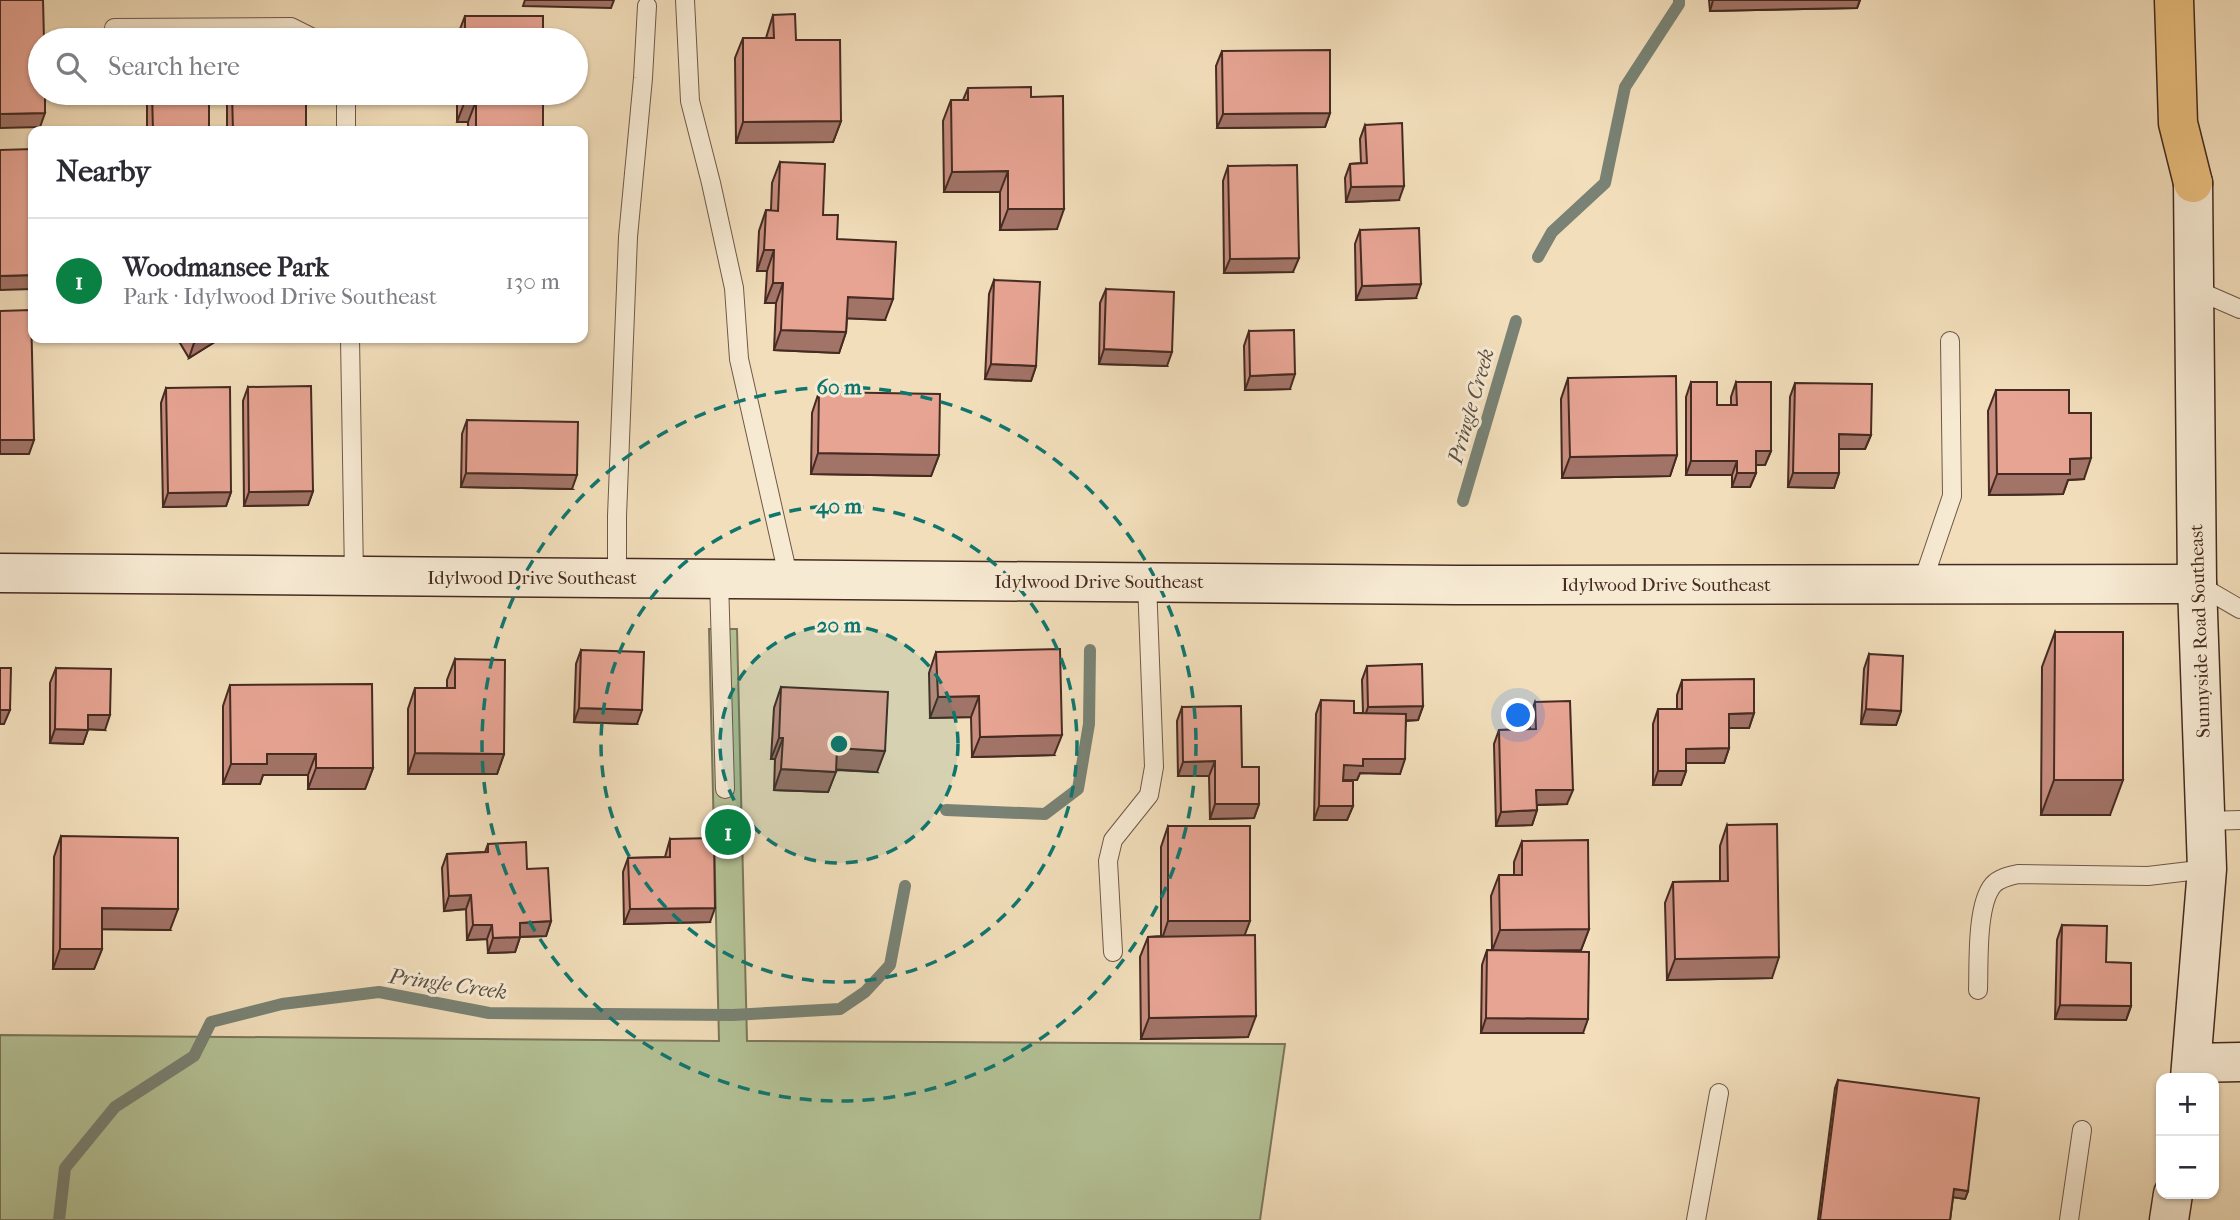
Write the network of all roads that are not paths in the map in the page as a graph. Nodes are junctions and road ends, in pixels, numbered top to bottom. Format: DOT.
graph roads {
  1 [pos="685,0"];
  2 [pos="2174,0"];
  3 [pos="647,6"];
  4 [pos="114,28"];
  5 [pos="293,28"];
  6 [pos="346,105"];
  7 [pos="346,126"];
  8 [pos="2193,183"];
  9 [pos="2194,289"];
  10 [pos="2240,309"];
  11 [pos="1950,341"];
  12 [pos="350,343"];
  13 [pos="0,573"];
  14 [pos="354,576"];
  15 [pos="617,578"];
  16 [pos="719,579"];
  17 [pos="789,580"];
  18 [pos="1147,582"];
  19 [pos="1922,584"];
  20 [pos="2197,584"];
  21 [pos="2240,609"];
  22 [pos="725,789"];
  23 [pos="2224,820"];
  24 [pos="2207,869"];
  25 [pos="1113,952"];
  26 [pos="1978,990"];
  27 [pos="2240,1062"];
  28 [pos="2191,1070"];
  29 [pos="1719,1093"];
  30 [pos="2082,1130"];
  31 [pos="2172,1199"];
  32 [pos="1696,1220"];
  33 [pos="2069,1220"];
  34 [pos="2169,1220"];
  1 -- 17 [label="lane"];
  2 -- 8 [label="main road"];
  3 -- 15 [label="lane"];
  4 -- 5 [label="lane"];
  6 -- 7 [label="lane"];
  8 -- 9 [label="street, Sunnyside Road Southeast"];
  9 -- 10 [label="lane"];
  9 -- 20 [label="street, Sunnyside Road Southeast"];
  11 -- 19 [label="lane"];
  12 -- 14 [label="lane"];
  13 -- 14 [label="street, Idylwood Drive Southeast"];
  14 -- 15 [label="street, Idylwood Drive Southeast"];
  15 -- 16 [label="street, Idylwood Drive Southeast"];
  16 -- 17 [label="street, Idylwood Drive Southeast"];
  16 -- 22 [label="lane"];
  17 -- 18 [label="street, Idylwood Drive Southeast"];
  18 -- 19 [label="street, Idylwood Drive Southeast"];
  18 -- 25 [label="lane"];
  19 -- 20 [label="street, Idylwood Drive Southeast"];
  20 -- 21 [label="lane"];
  20 -- 23 [label="street, Sunnyside Road Southeast"];
  23 -- 24 [label="street, Sunnyside Road Southeast"];
  24 -- 26 [label="lane"];
  24 -- 28 [label="street, Sunnyside Road Southeast"];
  27 -- 28 [label="street"];
  29 -- 32 [label="lane"];
  30 -- 33 [label="lane"];
  31 -- 34 [label="street"];
}
